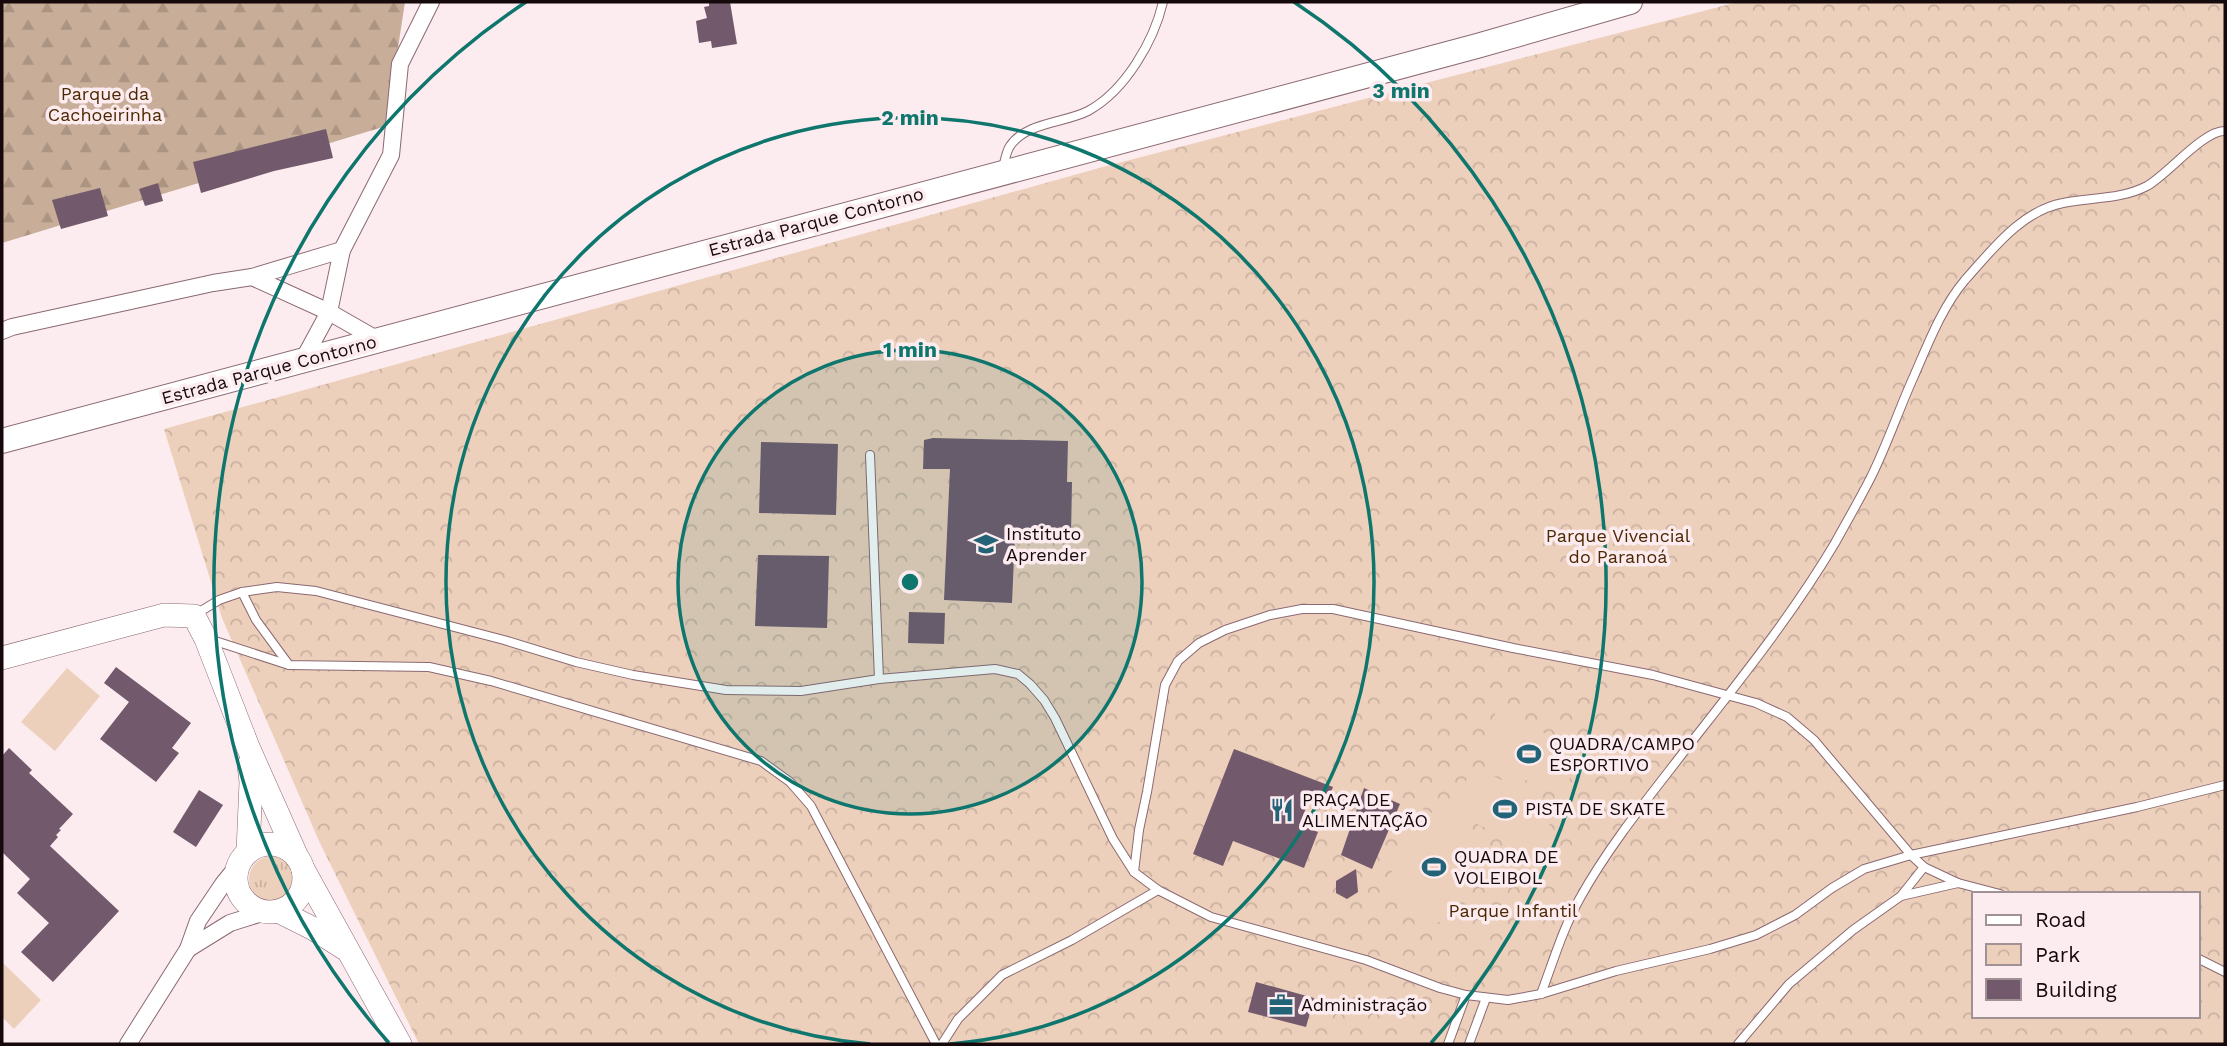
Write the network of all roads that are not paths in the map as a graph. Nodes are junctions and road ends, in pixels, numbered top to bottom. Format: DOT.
graph roads {
  1 [pos="431,2"];
  2 [pos="1163,2"];
  3 [pos="1630,2"];
  4 [pos="2225,131"];
  5 [pos="1001,173"];
  6 [pos="342,250"];
  7 [pos="252,277"];
  8 [pos="329,312"];
  9 [pos="2,331"];
  10 [pos="378,340"];
  11 [pos="303,360"];
  12 [pos="2,442"];
  13 [pos="870,455"];
  14 [pos="242,592"];
  15 [pos="194,616"];
  16 [pos="206,639"];
  17 [pos="2,657"];
  18 [pos="289,665"];
  19 [pos="879,679"];
  20 [pos="1728,695"];
  21 [pos="248,747"];
  22 [pos="2225,785"];
  23 [pos="1911,855"];
  24 [pos="244,858"];
  25 [pos="300,863"];
  26 [pos="1924,867"];
  27 [pos="1134,872"];
  28 [pos="1958,883"];
  29 [pos="1158,890"];
  30 [pos="1992,892"];
  31 [pos="1901,896"];
  32 [pos="271,911"];
  33 [pos="188,949"];
  34 [pos="349,952"];
  35 [pos="2199,959"];
  36 [pos="2225,972"];
  37 [pos="1542,994"];
  38 [pos="1466,995"];
  39 [pos="1486,998"];
  40 [pos="128,1044"];
  41 [pos="400,1044"];
  42 [pos="936,1044"];
  43 [pos="942,1044"];
  44 [pos="1448,1044"];
  45 [pos="1469,1044"];
  46 [pos="1738,1044"];
  1 -- 6 [label="street"];
  2 -- 5 [label="lane"];
  3 -- 5 [label="main road, Estrada Parque Contorno"];
  4 -- 20 [label="lane"];
  5 -- 10 [label="main road, Estrada Parque Contorno"];
  6 -- 7 [label="street"];
  6 -- 8 [label="street"];
  7 -- 8 [label="street"];
  7 -- 9 [label="street"];
  8 -- 10 [label="street"];
  8 -- 11 [label="street"];
  10 -- 11 [label="main road, Estrada Parque Contorno"];
  11 -- 12 [label="main road, Estrada Parque Contorno"];
  13 -- 19 [label="lane"];
  14 -- 15 [label="lane"];
  14 -- 18 [label="lane"];
  14 -- 19 [label="lane"];
  15 -- 16 [label="street"];
  15 -- 17 [label="street"];
  16 -- 18 [label="lane"];
  16 -- 21 [label="street"];
  18 -- 42 [label="lane"];
  19 -- 27 [label="lane"];
  20 -- 23 [label="lane"];
  20 -- 27 [label="lane"];
  20 -- 37 [label="lane"];
  21 -- 24 [label="street"];
  21 -- 25 [label="street"];
  22 -- 23 [label="lane"];
  23 -- 26 [label="lane"];
  23 -- 37 [label="lane"];
  24 -- 25 [label="street"];
  24 -- 32 [label="street"];
  24 -- 33 [label="street"];
  25 -- 32 [label="street"];
  25 -- 34 [label="street"];
  26 -- 28 [label="lane"];
  26 -- 31 [label="lane"];
  27 -- 29 [label="lane"];
  28 -- 30 [label="lane"];
  28 -- 31 [label="lane"];
  29 -- 38 [label="lane"];
  29 -- 43 [label="lane"];
  31 -- 46 [label="lane"];
  32 -- 33 [label="street"];
  32 -- 34 [label="street"];
  33 -- 40 [label="street"];
  34 -- 41 [label="street"];
  35 -- 36 [label="lane"];
  37 -- 39 [label="lane"];
  38 -- 39 [label="lane"];
  38 -- 44 [label="lane"];
  39 -- 45 [label="lane"];
}
